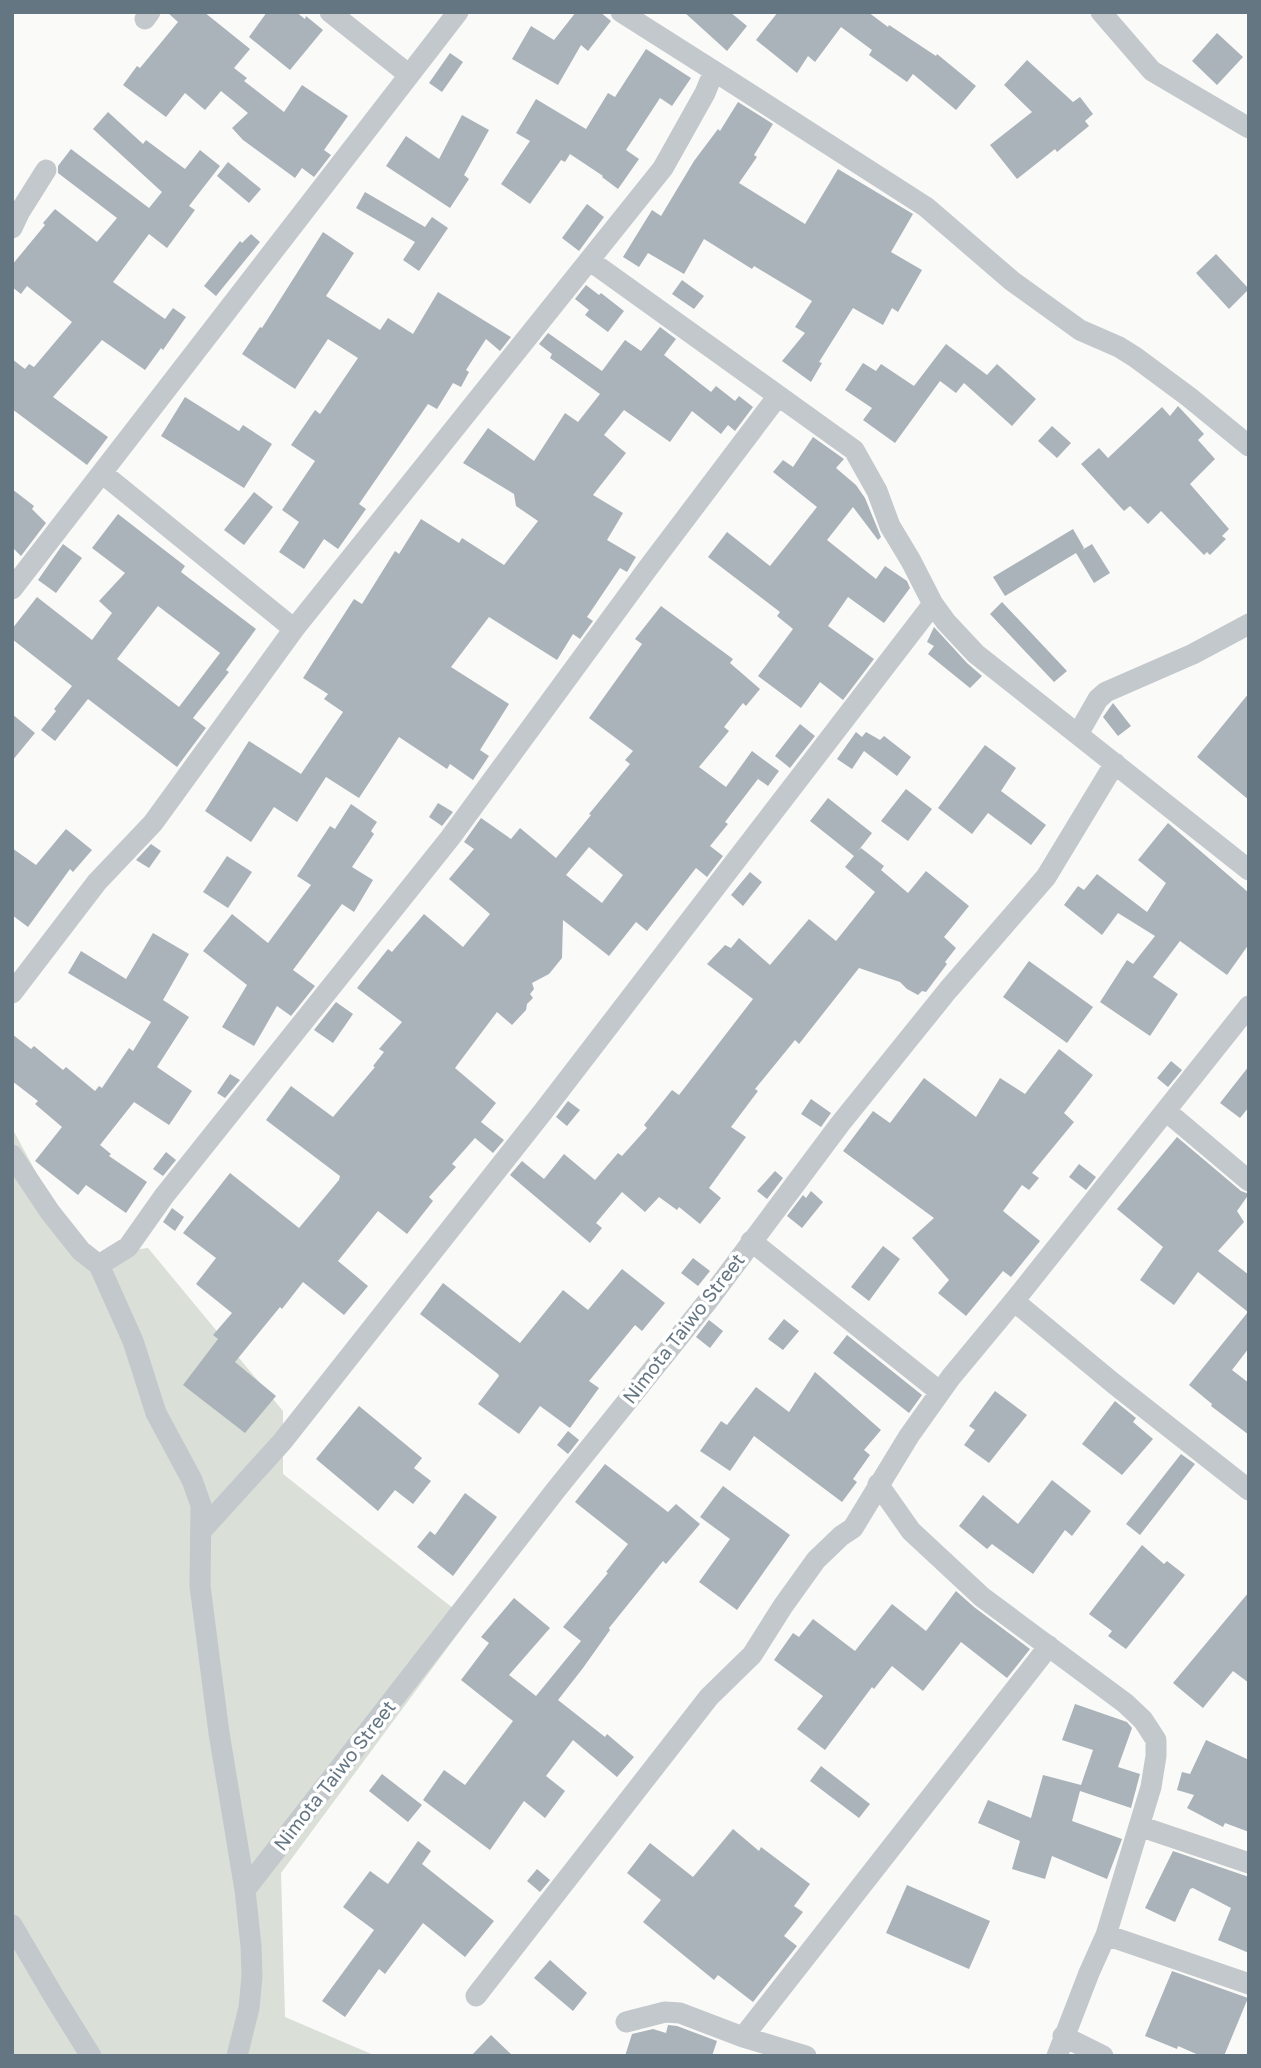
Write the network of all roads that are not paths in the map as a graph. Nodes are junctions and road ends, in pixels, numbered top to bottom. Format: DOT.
graph roads {
  1 [pos="330,12"];
  2 [pos="457,12"];
  3 [pos="621,12"];
  4 [pos="1101,12"];
  5 [pos="714,71"];
  6 [pos="408,74"];
  7 [pos="1249,128"];
  8 [pos="46,170"];
  9 [pos="12,228"];
  10 [pos="589,260"];
  11 [pos="778,396"];
  12 [pos="1249,446"];
  13 [pos="102,473"];
  14 [pos="12,589"];
  15 [pos="933,604"];
  16 [pos="1249,624"];
  17 [pos="294,629"];
  18 [pos="1078,734"];
  19 [pos="1115,763"];
  20 [pos="1249,870"];
  21 [pos="12,993"];
  22 [pos="1249,1006"];
  23 [pos="1166,1111"];
  24 [pos="12,1156"];
  25 [pos="1249,1181"];
  26 [pos="751,1241"];
  27 [pos="99,1265"];
  28 [pos="1014,1301"];
  29 [pos="940,1392"];
  30 [pos="878,1484"];
  31 [pos="1249,1490"];
  32 [pos="202,1530"];
  33 [pos="1049,1646"];
  34 [pos="1139,1826"];
  35 [pos="1249,1863"];
  36 [pos="245,1890"];
  37 [pos="12,1924"];
  38 [pos="1106,1934"];
  39 [pos="1249,1984"];
  40 [pos="476,1996"];
  41 [pos="626,2022"];
  42 [pos="743,2037"];
  43 [pos="1060,2046"];
  44 [pos="91,2056"];
  45 [pos="237,2056"];
  46 [pos="806,2056"];
  47 [pos="1102,2056"];
  1 -- 6 [label="street"];
  2 -- 6 [label="street"];
  3 -- 5 [label="street"];
  4 -- 7 [label="street"];
  5 -- 10 [label="street"];
  5 -- 12 [label="street"];
  6 -- 13 [label="street"];
  8 -- 9 [label="street"];
  10 -- 11 [label="street"];
  10 -- 17 [label="street"];
  11 -- 15 [label="street"];
  11 -- 27 [label="street"];
  13 -- 14 [label="street"];
  13 -- 17 [label="street"];
  15 -- 18 [label="street"];
  15 -- 32 [label="street"];
  16 -- 18 [label="street"];
  17 -- 21 [label="street"];
  18 -- 19 [label="street"];
  19 -- 20 [label="street"];
  19 -- 26 [label="street, Nimota Taiwo Street"];
  22 -- 23 [label="street"];
  23 -- 25 [label="street"];
  23 -- 28 [label="street"];
  24 -- 27 [label="street"];
  26 -- 29 [label="street"];
  26 -- 36 [label="street, Nimota Taiwo Street"];
  27 -- 32 [label="street"];
  28 -- 29 [label="street"];
  28 -- 31 [label="street"];
  29 -- 30 [label="street"];
  30 -- 33 [label="street"];
  30 -- 40 [label="street"];
  32 -- 36 [label="street"];
  33 -- 34 [label="street"];
  33 -- 42 [label="street"];
  34 -- 35 [label="street"];
  34 -- 38 [label="street"];
  36 -- 45 [label="street"];
  37 -- 44 [label="street"];
  38 -- 39 [label="street"];
  38 -- 43 [label="street"];
  41 -- 42 [label="street"];
  42 -- 46 [label="street"];
  43 -- 47 [label="street"];
}
